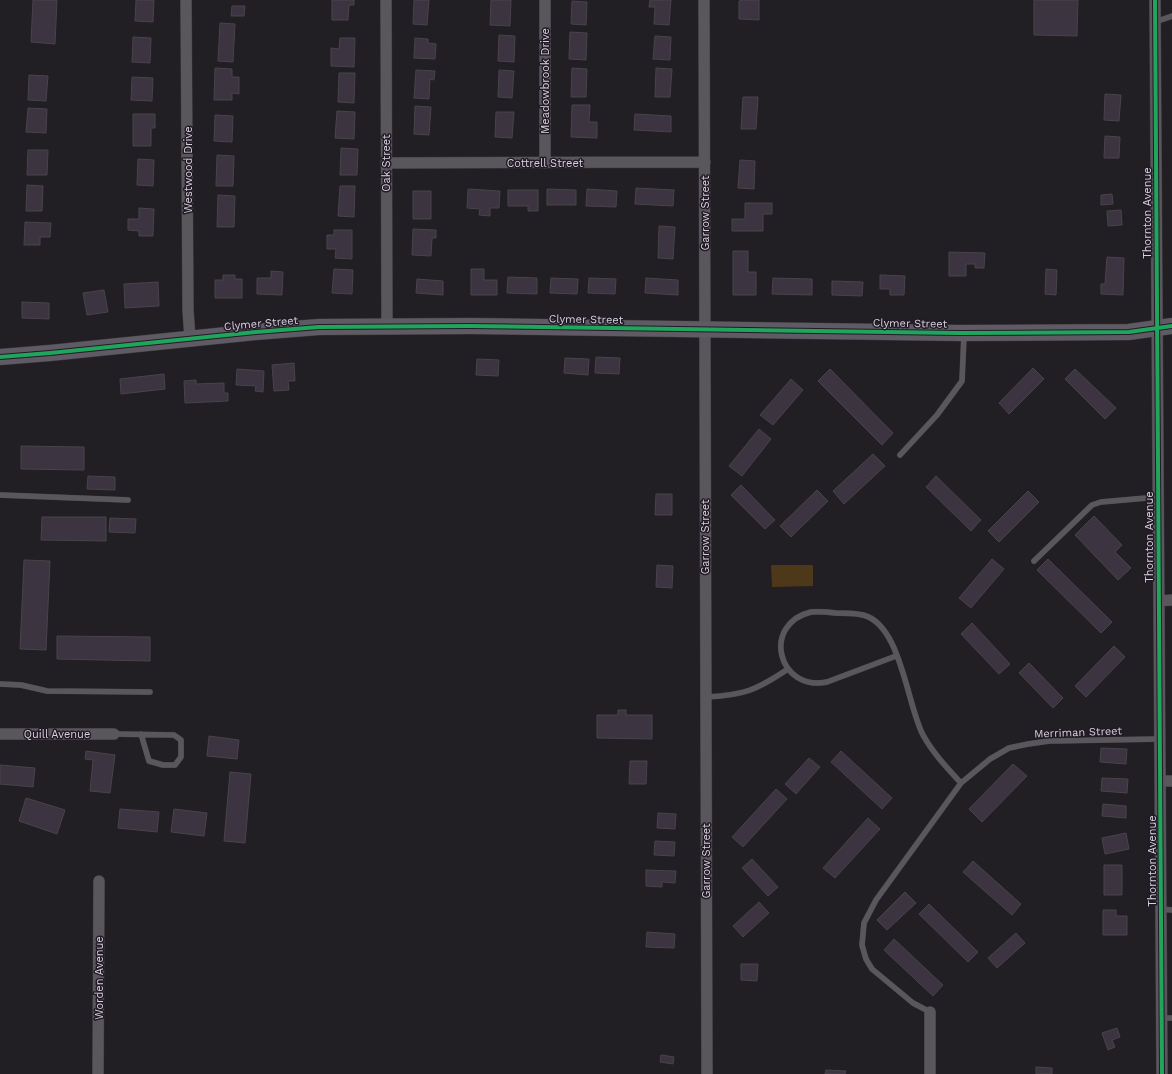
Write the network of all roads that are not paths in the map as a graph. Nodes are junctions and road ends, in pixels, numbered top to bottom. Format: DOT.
graph roads {
  1 [pos="186,0"];
  2 [pos="386,0"];
  3 [pos="545,0"];
  4 [pos="704,0"];
  5 [pos="1155,0"];
  6 [pos="1172,16"];
  7 [pos="1155,22"];
  8 [pos="704,162"];
  9 [pos="386,163"];
  10 [pos="545,163"];
  11 [pos="387,326"];
  12 [pos="1164,327"];
  13 [pos="705,330"];
  14 [pos="964,333"];
  15 [pos="190,339"];
  16 [pos="0,357"];
  17 [pos="900,455"];
  18 [pos="0,495"];
  19 [pos="1158,497"];
  20 [pos="128,500"];
  21 [pos="1034,561"];
  22 [pos="1172,600"];
  23 [pos="1159,601"];
  24 [pos="896,656"];
  25 [pos="788,669"];
  26 [pos="0,684"];
  27 [pos="150,692"];
  28 [pos="706,697"];
  29 [pos="0,734"];
  30 [pos="114,734"];
  31 [pos="141,734"];
  32 [pos="1160,739"];
  33 [pos="1160,781"];
  34 [pos="1172,781"];
  35 [pos="961,783"];
  36 [pos="99,881"];
  37 [pos="1166,910"];
  38 [pos="930,1012"];
  39 [pos="1167,1018"];
  40 [pos="98,1074"];
  41 [pos="707,1074"];
  42 [pos="930,1074"];
  43 [pos="1162,1074"];
  1 -- 15 [label="street, Westwood Drive"];
  2 -- 9 [label="street, Oak Street"];
  3 -- 10 [label="street, Meadowbrook Drive"];
  4 -- 8 [label="street, Garrow Street"];
  5 -- 7 [label="street, Thornton Avenue"];
  6 -- 7 [label="lane"];
  7 -- 12 [label="street, Thornton Avenue"];
  8 -- 10 [label="street, Cottrell Street"];
  8 -- 13 [label="street, Garrow Street"];
  9 -- 10 [label="street, Cottrell Street"];
  9 -- 11 [label="street, Oak Street"];
  11 -- 13 [label="street, Clymer Street"];
  11 -- 15 [label="street, Clymer Street"];
  12 -- 14 [label="street, Clymer Street"];
  12 -- 19 [label="street, Thornton Avenue"];
  13 -- 14 [label="street, Clymer Street"];
  13 -- 28 [label="street, Garrow Street"];
  14 -- 17 [label="lane"];
  15 -- 16 [label="street, Clymer Street"];
  18 -- 20 [label="lane"];
  19 -- 21 [label="lane"];
  19 -- 23 [label="street, Thornton Avenue"];
  22 -- 23 [label="street"];
  23 -- 32 [label="street, Thornton Avenue"];
  24 -- 25 [label="lane"];
  24 -- 25 [label="lane"];
  24 -- 35 [label="lane"];
  25 -- 28 [label="lane"];
  26 -- 27 [label="lane"];
  28 -- 41 [label="street, Garrow Street"];
  29 -- 30 [label="street, Quill Avenue"];
  30 -- 31 [label="lane"];
  31 -- 31 [label="lane"];
  32 -- 33 [label="street, Thornton Avenue"];
  32 -- 35 [label="lane, Merriman Street"];
  33 -- 34 [label="street"];
  33 -- 37 [label="street, Thornton Avenue"];
  35 -- 38 [label="lane, Merriman Street"];
  36 -- 40 [label="street, Worden Avenue"];
  37 -- 39 [label="street, Thornton Avenue"];
  38 -- 42 [label="street"];
  39 -- 43 [label="street, Thornton Avenue"];
}
